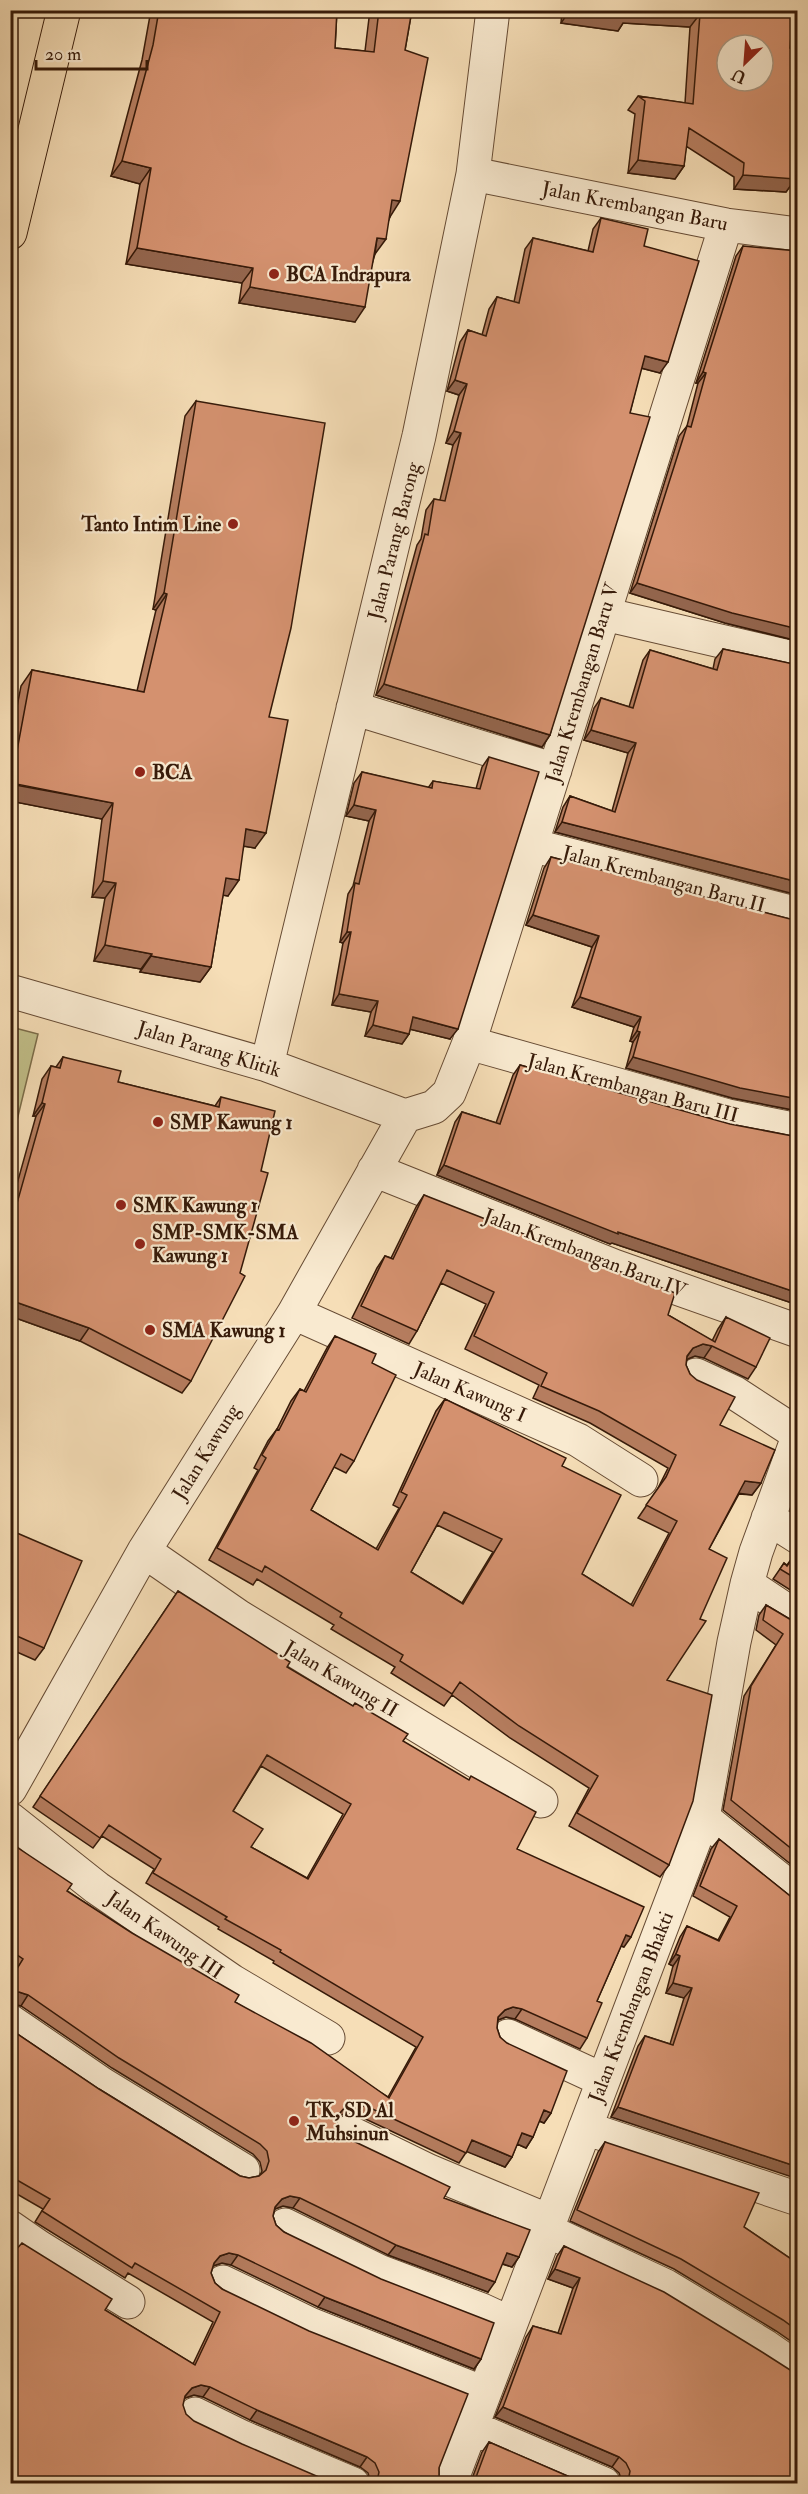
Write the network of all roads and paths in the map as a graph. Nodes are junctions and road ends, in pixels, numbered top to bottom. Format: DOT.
graph roads {
  1 [pos="64,10"];
  2 [pos="493,10"];
  3 [pos="472,174"];
  4 [pos="726,225"];
  5 [pos="10,233"];
  6 [pos="798,234"];
  7 [pos="604,614"];
  8 [pos="798,659"];
  9 [pos="353,708"];
  10 [pos="555,770"];
  11 [pos="531,844"];
  12 [pos="798,914"];
  13 [pos="10,991"];
  14 [pos="469,1043"];
  15 [pos="267,1065"];
  16 [pos="405,1116"];
  17 [pos="798,1130"];
  18 [pos="374,1170"];
  19 [pos="294,1313"];
  20 [pos="798,1331"];
  21 [pos="696,1375"];
  22 [pos="798,1435"];
  23 [pos="641,1480"];
  24 [pos="768,1518"];
  25 [pos="798,1538"];
  26 [pos="144,1551"];
  27 [pos="747,1584"];
  28 [pos="798,1618"];
  29 [pos="10,1789"];
  30 [pos="541,1802"];
  31 [pos="703,1818"];
  32 [pos="10,1819"];
  33 [pos="798,1894"];
  34 [pos="10,2021"];
  35 [pos="508,2036"];
  36 [pos="328,2038"];
  37 [pos="603,2080"];
  38 [pos="585,2128"];
  39 [pos="349,2132"];
  40 [pos="243,2170"];
  41 [pos="798,2199"];
  42 [pos="285,2225"];
  43 [pos="548,2226"];
  44 [pos="10,2227"];
  45 [pos="223,2282"];
  46 [pos="128,2302"];
  47 [pos="510,2323"];
  48 [pos="798,2369"];
  49 [pos="484,2393"];
  50 [pos="195,2414"];
  51 [pos="471,2427"];
  52 [pos="353,2484"];
  53 [pos="450,2484"];
  54 [pos="604,2484"];
  1 -- 5 [label="main road"];
  2 -- 3 [label="street, Jalan Parang Barong"];
  3 -- 4 [label="street, Jalan Krembangan Baru"];
  3 -- 9 [label="street, Jalan Parang Barong"];
  4 -- 6 [label="street, Jalan Krembangan Baru"];
  4 -- 7 [label="street, Jalan Krembangan Baru V"];
  7 -- 8 [label="street"];
  7 -- 10 [label="street, Jalan Krembangan Baru V"];
  9 -- 10 [label="street"];
  9 -- 15 [label="street, Jalan Parang Barong"];
  10 -- 11 [label="street, Jalan Krembangan Baru V"];
  11 -- 12 [label="street, Jalan Krembangan Baru II"];
  11 -- 14 [label="street, Jalan Krembangan Baru V"];
  13 -- 15 [label="street, Jalan Parang Klitik"];
  14 -- 16 [label="street, Jalan Krembangan Baru V"];
  14 -- 17 [label="street, Jalan Krembangan Baru III"];
  15 -- 16 [label="street, Jalan Parang Klitik"];
  16 -- 18 [label="street, Jalan Kawung"];
  18 -- 19 [label="street, Jalan Kawung"];
  18 -- 20 [label="street, Jalan Krembangan Baru IV"];
  19 -- 23 [label="street, Jalan Kawung I"];
  19 -- 26 [label="street, Jalan Kawung"];
  21 -- 22 [label="street"];
  22 -- 24 [label="street, Jalan Krembangan Bhakti"];
  24 -- 25 [label="street"];
  24 -- 27 [label="street, Jalan Krembangan Bhakti"];
  26 -- 29 [label="street, Jalan Kawung"];
  26 -- 30 [label="street, Jalan Kawung II"];
  27 -- 28 [label="street"];
  27 -- 31 [label="street, Jalan Krembangan Bhakti"];
  31 -- 33 [label="street"];
  31 -- 37 [label="street, Jalan Krembangan Bhakti"];
  32 -- 36 [label="street, Jalan Kawung III"];
  34 -- 40 [label="street"];
  35 -- 37 [label="street"];
  37 -- 38 [label="street, Jalan Krembangan Bhakti"];
  38 -- 41 [label="street"];
  38 -- 43 [label="street, Jalan Krembangan Bhakti"];
  39 -- 43 [label="street"];
  42 -- 47 [label="street"];
  43 -- 47 [label="street, Jalan Krembangan Bhakti"];
  43 -- 48 [label="street"];
  44 -- 46 [label="street"];
  45 -- 49 [label="street"];
  47 -- 49 [label="street, Jalan Krembangan Bhakti"];
  49 -- 51 [label="street, Jalan Krembangan Bhakti"];
  50 -- 52 [label="street"];
  51 -- 53 [label="street, Jalan Krembangan Bhakti"];
  51 -- 54 [label="street"];
}
